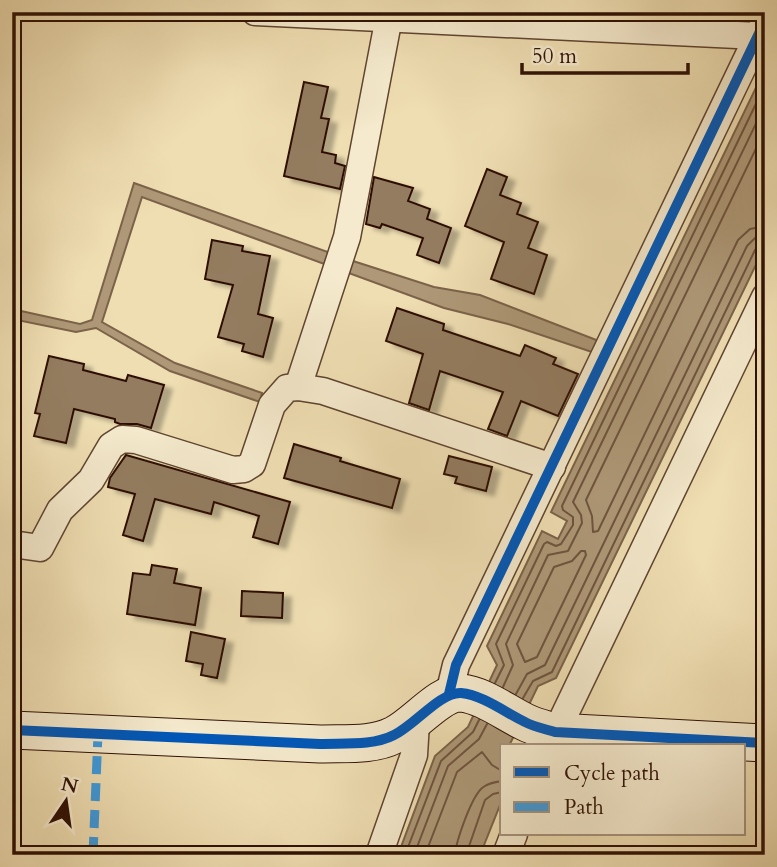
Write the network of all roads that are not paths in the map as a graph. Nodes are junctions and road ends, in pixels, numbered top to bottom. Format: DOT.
graph roads {
  1 [pos="256,12"];
  2 [pos="388,17"];
  3 [pos="761,29"];
  4 [pos="765,297"];
  5 [pos="298,387"];
  6 [pos="552,467"];
  7 [pos="12,544"];
  8 [pos="460,695"];
  9 [pos="416,722"];
  10 [pos="12,730"];
  11 [pos="545,734"];
  12 [pos="765,743"];
  13 [pos="513,836"];
  14 [pos="379,855"];
  15 [pos="506,855"];
  1 -- 2 [label="street"];
  2 -- 3 [label="street"];
  2 -- 5 [label="street"];
  3 -- 6 [label="street"];
  4 -- 11 [label="street"];
  5 -- 6 [label="street"];
  5 -- 7 [label="street"];
  6 -- 8 [label="street"];
  8 -- 9 [label="street"];
  8 -- 11 [label="street"];
  9 -- 10 [label="street"];
  9 -- 14 [label="street"];
  11 -- 12 [label="street"];
  13 -- 15 [label="street"];
}
